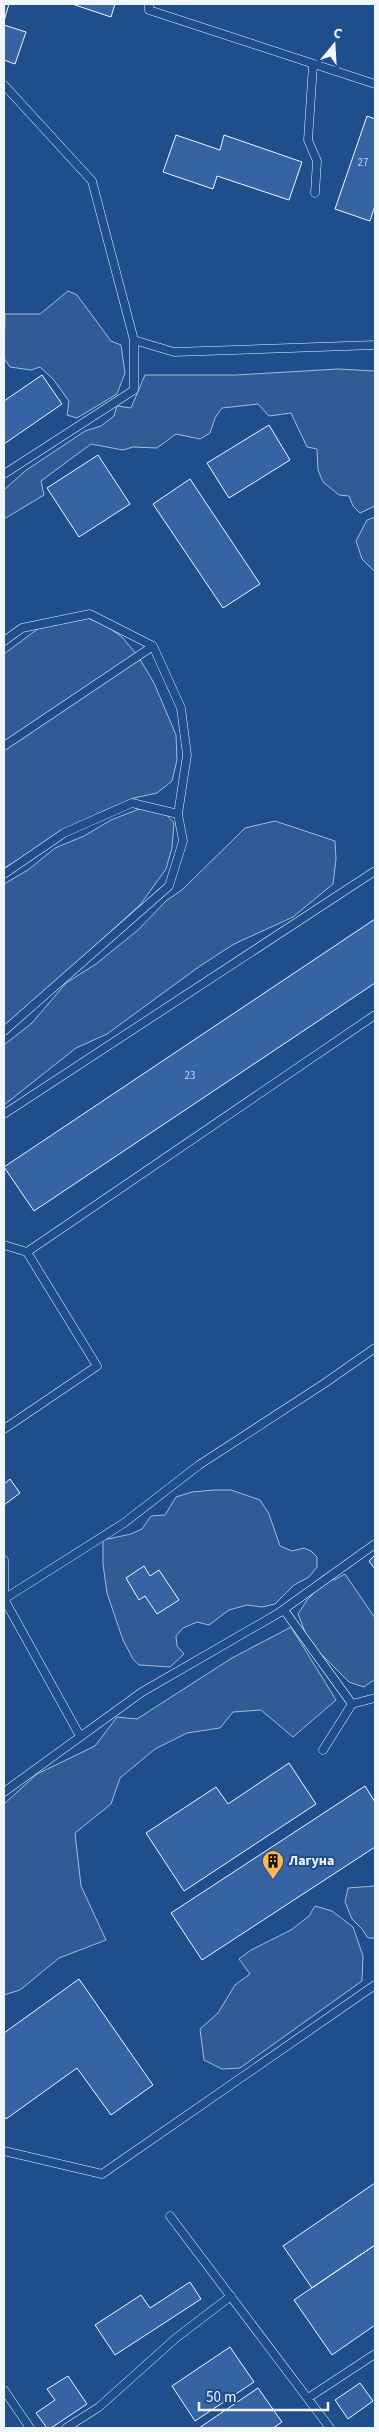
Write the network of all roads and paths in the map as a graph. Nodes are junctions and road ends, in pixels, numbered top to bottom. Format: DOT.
graph roads {
  1 [pos="149,4"];
  2 [pos="313,65"];
  3 [pos="375,84"];
  4 [pos="4,85"];
  5 [pos="315,193"];
  6 [pos="134,340"];
  7 [pos="375,345"];
  8 [pos="4,474"];
  9 [pos="4,641"];
  10 [pos="153,646"];
  11 [pos="4,746"];
  12 [pos="178,814"];
  13 [pos="375,871"];
  14 [pos="4,874"];
  15 [pos="375,1014"];
  16 [pos="4,1031"];
  17 [pos="4,1114"];
  18 [pos="4,1245"];
  19 [pos="27,1252"];
  20 [pos="375,1348"];
  21 [pos="4,1430"];
  22 [pos="375,1544"];
  23 [pos="4,1560"];
  24 [pos="4,1600"];
  25 [pos="278,1613"];
  26 [pos="375,1698"];
  27 [pos="352,1704"];
  28 [pos="80,1736"];
  29 [pos="324,1750"];
  30 [pos="4,1792"];
  31 [pos="375,1985"];
  32 [pos="4,2151"];
  33 [pos="170,2216"];
  34 [pos="230,2296"];
  35 [pos="375,2354"];
  36 [pos="4,2390"];
  37 [pos="308,2398"];
  38 [pos="30,2428"];
  39 [pos="66,2428"];
  40 [pos="330,2428"];
  1 -- 2 [label="lane"];
  2 -- 3 [label="lane"];
  2 -- 5 [label="lane"];
  4 -- 6 [label="lane"];
  6 -- 7 [label="lane"];
  6 -- 8 [label="lane"];
  9 -- 10 [label="lane"];
  10 -- 11 [label="lane"];
  10 -- 12 [label="lane"];
  12 -- 14 [label="lane"];
  12 -- 16 [label="lane"];
  13 -- 17 [label="lane"];
  15 -- 19 [label="lane"];
  18 -- 19 [label="lane"];
  19 -- 21 [label="lane"];
  20 -- 24 [label="lane"];
  22 -- 25 [label="lane"];
  23 -- 24 [label="lane"];
  24 -- 28 [label="lane"];
  25 -- 27 [label="lane"];
  25 -- 28 [label="lane"];
  26 -- 27 [label="lane"];
  27 -- 29 [label="lane"];
  28 -- 30 [label="lane"];
  31 -- 32 [label="lane"];
  33 -- 34 [label="lane"];
  34 -- 37 [label="lane"];
  34 -- 39 [label="lane"];
  35 -- 37 [label="lane"];
  36 -- 38 [label="lane"];
  37 -- 40 [label="lane"];
}
